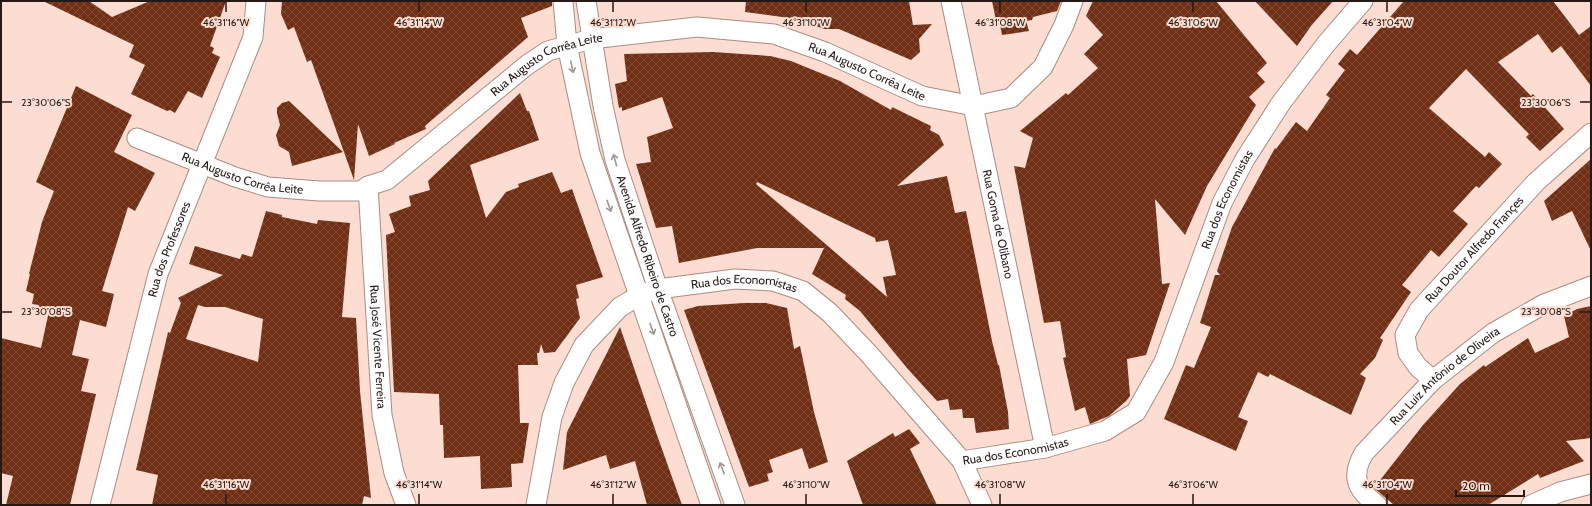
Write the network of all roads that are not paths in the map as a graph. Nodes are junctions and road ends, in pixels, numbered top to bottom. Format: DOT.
graph roads {
  1 [pos="256,1"];
  2 [pos="564,1"];
  3 [pos="586,1"];
  4 [pos="951,1"];
  5 [pos="1073,1"];
  6 [pos="1363,1"];
  7 [pos="591,39"];
  8 [pos="567,45"];
  9 [pos="974,106"];
  10 [pos="1591,133"];
  11 [pos="137,138"];
  12 [pos="202,165"];
  13 [pos="368,186"];
  14 [pos="1591,286"];
  15 [pos="658,289"];
  16 [pos="640,295"];
  17 [pos="1433,380"];
  18 [pos="1045,448"];
  19 [pos="962,461"];
  20 [pos="1591,484"];
  21 [pos="100,505"];
  22 [pos="406,505"];
  23 [pos="536,505"];
  24 [pos="711,505"];
  25 [pos="735,505"];
  26 [pos="982,505"];
  27 [pos="1377,505"];
  28 [pos="1531,505"];
  1 -- 12 [label="street, Rua dos Professores"];
  2 -- 8 [label="street, Avenida Alfredo Ribeiro de Castro"];
  3 -- 7 [label="street, Avenida Alfredo Ribeiro de Castro"];
  4 -- 9 [label="street, Rua Goma de Olibano"];
  5 -- 9 [label="street, Rua Augusto Corrêa Leite"];
  6 -- 18 [label="street, Rua dos Economistas"];
  7 -- 8 [label="street, Rua Augusto Corrêa Leite"];
  7 -- 9 [label="street, Rua Augusto Corrêa Leite"];
  15 -- 7 [label="street, Avenida Alfredo Ribeiro de Castro, one-way"];
  8 -- 13 [label="street, Rua Augusto Corrêa Leite"];
  8 -- 16 [label="street, Avenida Alfredo Ribeiro de Castro, one-way"];
  9 -- 18 [label="street, Rua Goma de Olibano"];
  10 -- 17 [label="street, Rua Doutor Alfredo Françes"];
  11 -- 12 [label="street, Rua Augusto Corrêa Leite"];
  12 -- 13 [label="street, Rua Augusto Corrêa Leite"];
  12 -- 21 [label="street, Rua dos Professores"];
  13 -- 22 [label="street, Rua José Vicente Ferreira"];
  14 -- 17 [label="street, Rua Luiz Antônio de Oliveira"];
  15 -- 16 [label="street, Rua dos Economistas"];
  15 -- 19 [label="street, Rua dos Economistas"];
  25 -- 15 [label="street, Avenida Alfredo Ribeiro de Castro, one-way"];
  16 -- 23 [label="street, Rua dos Economistas"];
  16 -- 24 [label="street, Avenida Alfredo Ribeiro de Castro, one-way"];
  17 -- 27 [label="street, Rua Luiz Antônio de Oliveira"];
  18 -- 19 [label="street, Rua dos Economistas"];
  19 -- 26 [label="street"];
  20 -- 28 [label="street"];
}
